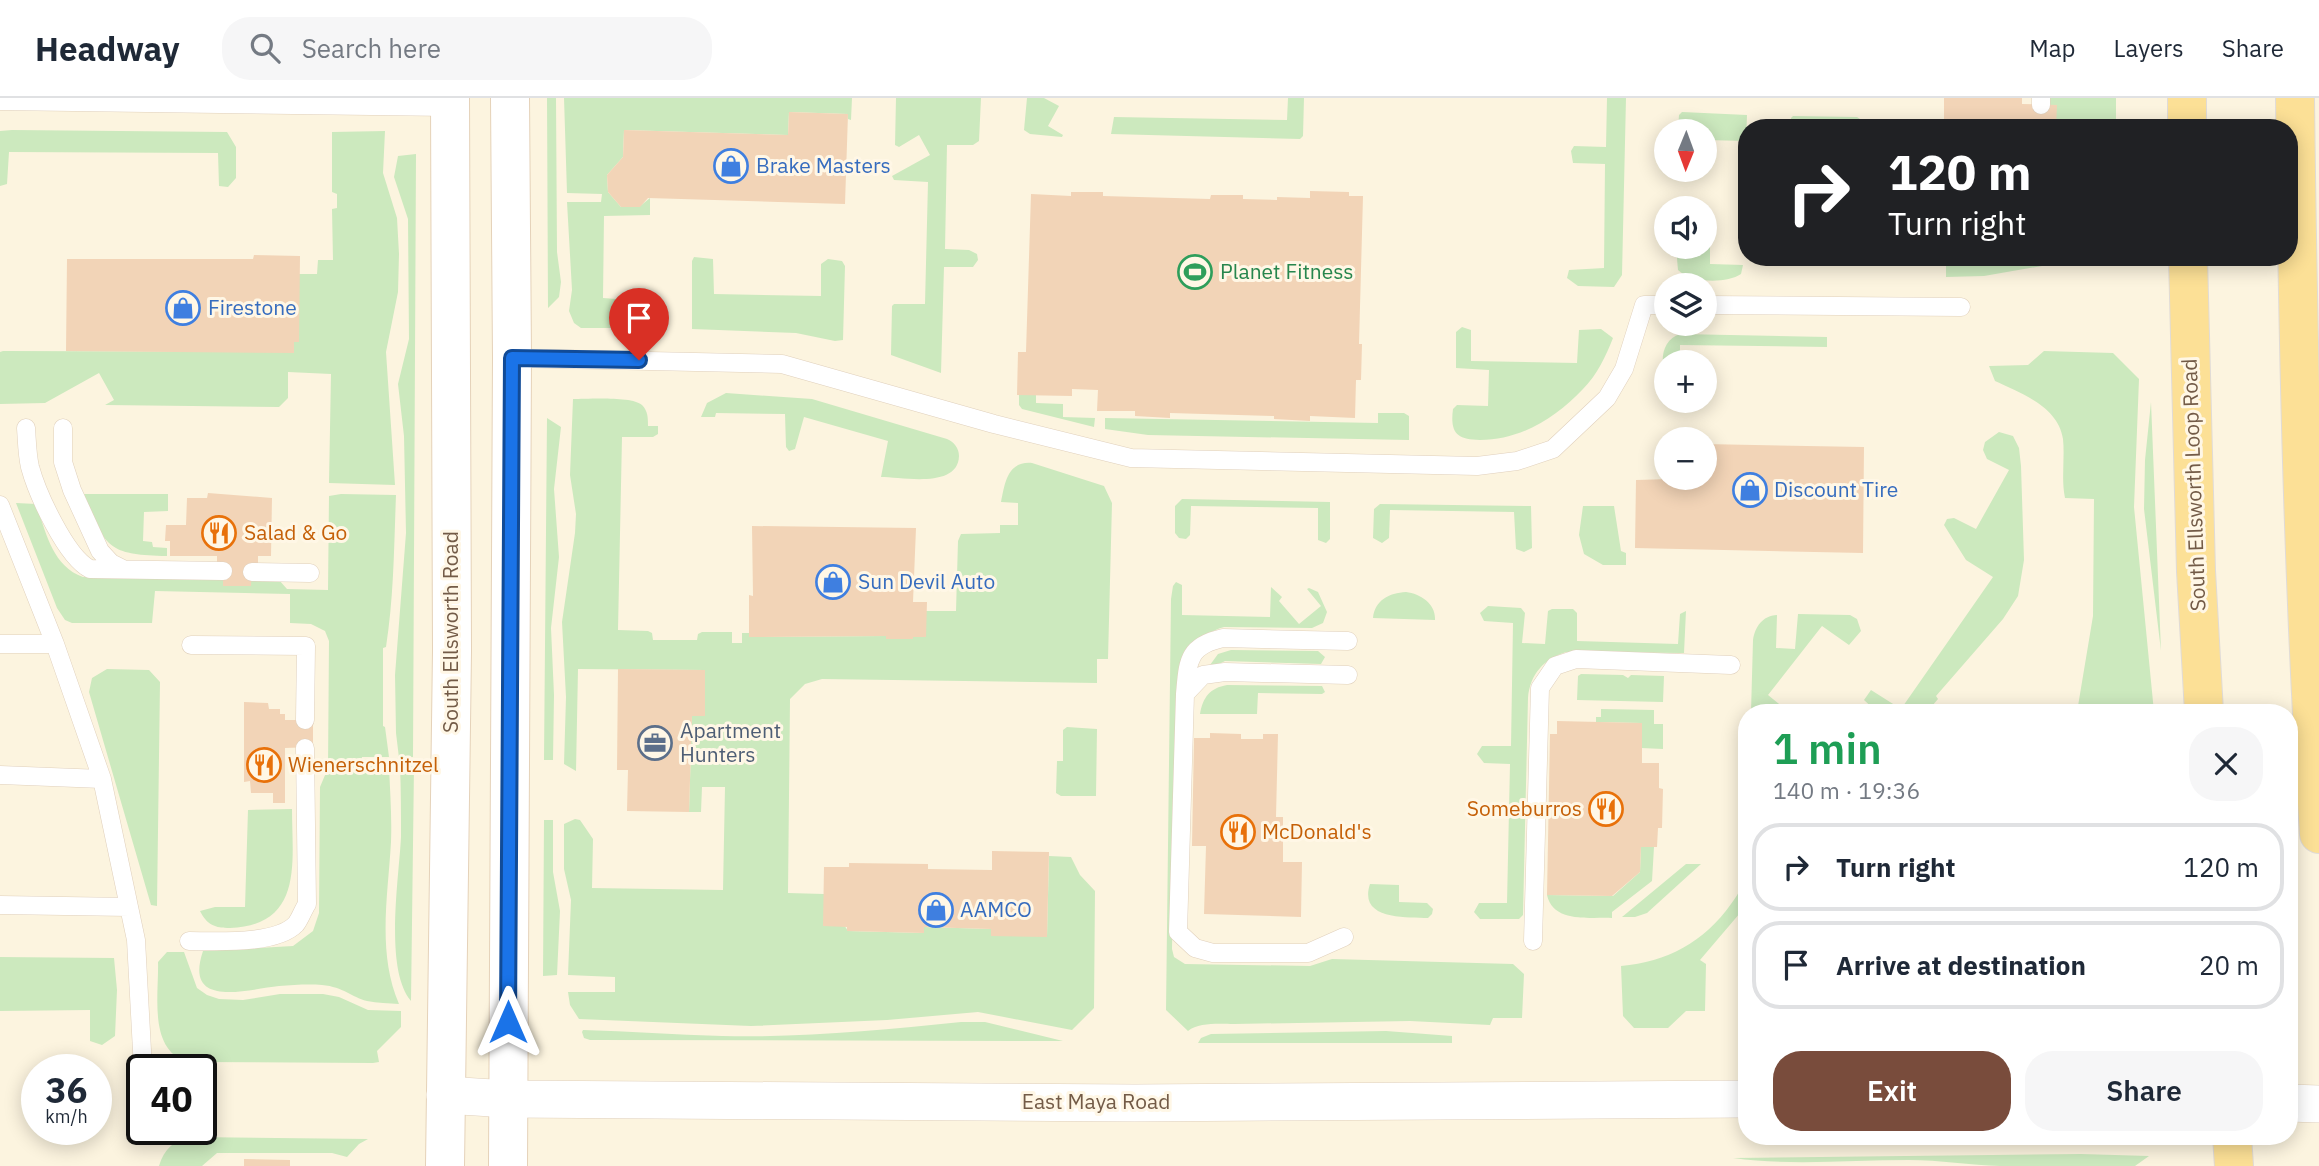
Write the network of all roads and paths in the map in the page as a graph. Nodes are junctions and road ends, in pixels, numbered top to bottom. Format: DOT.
graph roads {
  1 [pos="510,98"];
  2 [pos="2187,98"];
  3 [pos="2295,98"];
  4 [pos="0,101"];
  5 [pos="450,102"];
  6 [pos="2187,119"];
  7 [pos="2296,119"];
  8 [pos="2298,140"];
  9 [pos="2188,266"];
  10 [pos="2308,280"];
  11 [pos="1654,305"];
  12 [pos="1717,305"];
  13 [pos="1961,307"];
  14 [pos="512,358"];
  15 [pos="26,428"];
  16 [pos="63,428"];
  17 [pos="0,505"];
  18 [pos="123,569"];
  19 [pos="223,571"];
  20 [pos="252,572"];
  21 [pos="310,573"];
  22 [pos="1348,641"];
  23 [pos="0,644"];
  24 [pos="55,644"];
  25 [pos="191,645"];
  26 [pos="1731,665"];
  27 [pos="1348,676"];
  28 [pos="1185,694"];
  29 [pos="2204,704"];
  30 [pos="306,720"];
  31 [pos="305,748"];
  32 [pos="0,775"];
  33 [pos="102,779"];
  34 [pos="2319,834"];
  35 [pos="0,905"];
  36 [pos="130,907"];
  37 [pos="1343,937"];
  38 [pos="189,941"];
  39 [pos="1533,941"];
  40 [pos="142,1054"];
  41 [pos="445,1095"];
  42 [pos="508,1099"];
  43 [pos="1738,1099"];
  44 [pos="2298,1103"];
  45 [pos="2319,1104"];
  46 [pos="2233,1145"];
  47 [pos="444,1166"];
  48 [pos="508,1166"];
  49 [pos="2234,1166"];
  1 -- 14 [label="street"];
  2 -- 6 [label="main road"];
  3 -- 7 [label="main road"];
  4 -- 5 [label="lane"];
  5 -- 41 [label="street, South Ellsworth Road"];
  8 -- 10 [label="main road"];
  9 -- 29 [label="main road, South Ellsworth Loop Road"];
  10 -- 34 [label="main road"];
  11 -- 14 [label="lane"];
  12 -- 13 [label="lane"];
  14 -- 42 [label="street"];
  15 -- 18 [label="lane"];
  16 -- 18 [label="lane"];
  17 -- 24 [label="lane"];
  18 -- 19 [label="lane"];
  20 -- 21 [label="lane"];
  22 -- 28 [label="lane"];
  23 -- 24 [label="lane"];
  24 -- 33 [label="lane"];
  25 -- 30 [label="lane"];
  26 -- 39 [label="lane"];
  27 -- 28 [label="lane"];
  28 -- 37 [label="lane"];
  31 -- 38 [label="lane"];
  32 -- 33 [label="lane"];
  33 -- 36 [label="lane"];
  35 -- 36 [label="lane"];
  36 -- 40 [label="lane"];
  41 -- 42 [label="street, East Maya Road"];
  41 -- 47 [label="street, South Ellsworth Road"];
  42 -- 43 [label="street, East Maya Road"];
  42 -- 48 [label="street"];
  44 -- 45 [label="street"];
  46 -- 49 [label="main road"];
}
